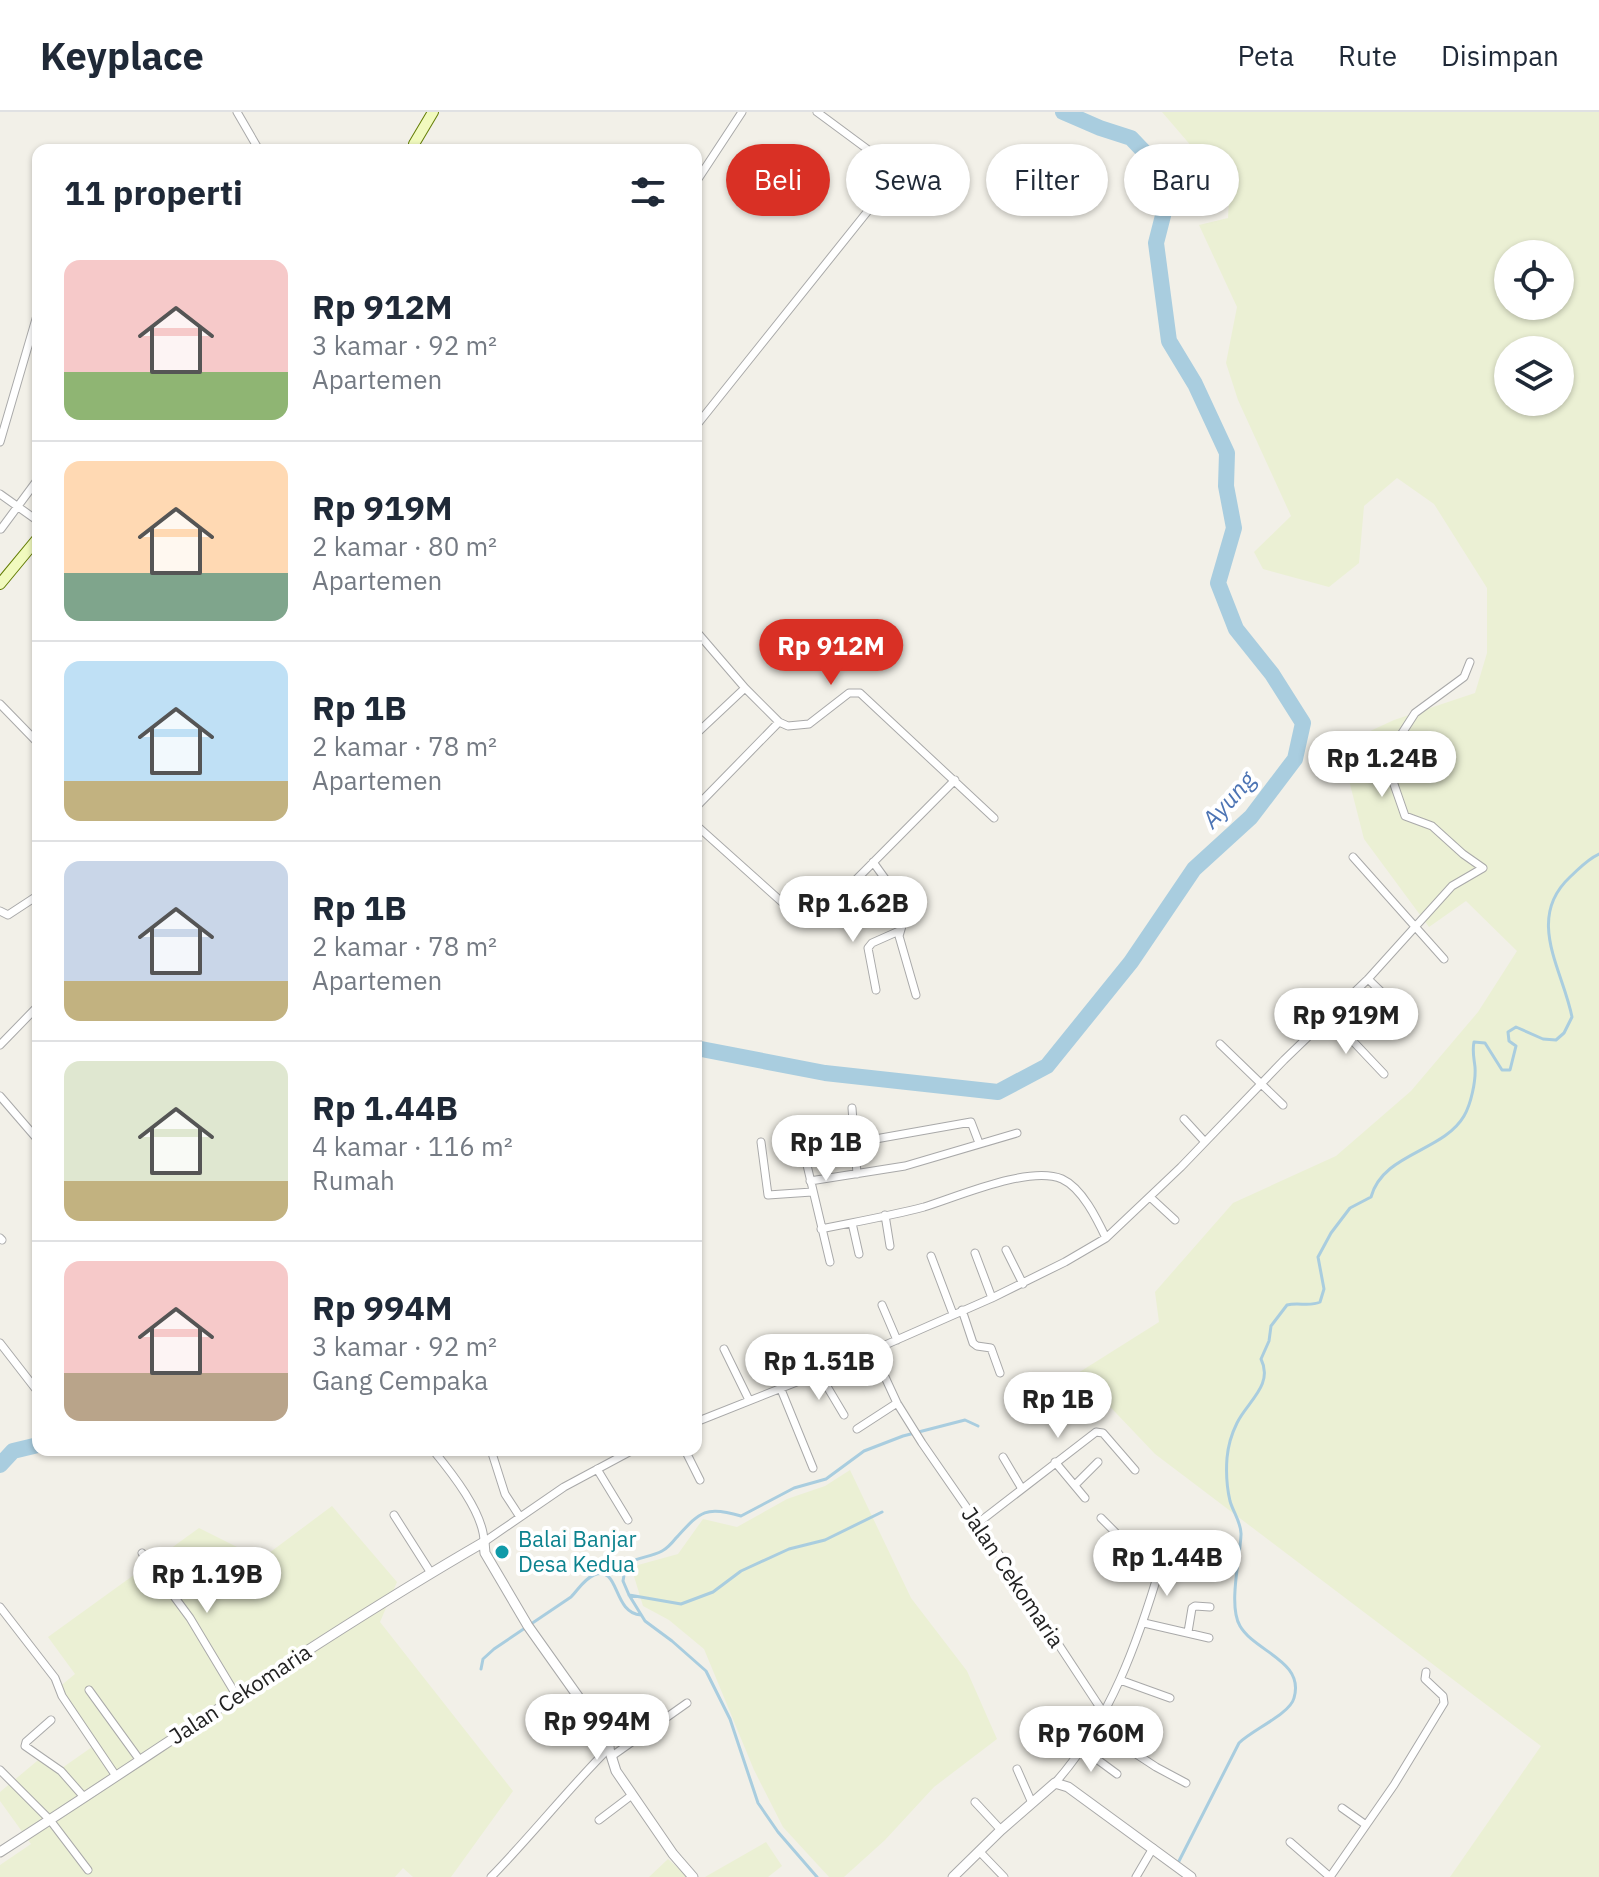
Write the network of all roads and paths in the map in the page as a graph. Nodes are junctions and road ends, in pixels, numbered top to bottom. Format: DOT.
graph roads {
  1 [pos="237,112"];
  2 [pos="433,112"];
  3 [pos="742,112"];
  4 [pos="817,112"];
  5 [pos="256,144"];
  6 [pos="414,144"];
  7 [pos="702,173"];
  8 [pos="32,333"];
  9 [pos="702,418"];
  10 [pos="0,442"];
  11 [pos="32,488"];
  12 [pos="0,494"];
  13 [pos="19,507"];
  14 [pos="32,517"];
  15 [pos="1,529"];
  16 [pos="32,545"];
  17 [pos="0,584"];
  18 [pos="702,638"];
  19 [pos="1470,662"];
  20 [pos="745,688"];
  21 [pos="0,704"];
  22 [pos="779,722"];
  23 [pos="702,728"];
  24 [pos="32,737"];
  25 [pos="955,780"];
  26 [pos="702,801"];
  27 [pos="994,818"];
  28 [pos="702,830"];
  29 [pos="1353,857"];
  30 [pos="873,862"];
  31 [pos="32,899"];
  32 [pos="0,911"];
  33 [pos="1413,927"];
  34 [pos="899,931"];
  35 [pos="1444,959"];
  36 [pos="1368,979"];
  37 [pos="876,990"];
  38 [pos="916,995"];
  39 [pos="1398,1008"];
  40 [pos="32,1014"];
  41 [pos="1330,1017"];
  42 [pos="1220,1044"];
  43 [pos="0,1045"];
  44 [pos="1384,1074"];
  45 [pos="1260,1084"];
  46 [pos="0,1096"];
  47 [pos="1283,1105"];
  48 [pos="852,1108"];
  49 [pos="1184,1119"];
  50 [pos="32,1133"];
  51 [pos="1017,1133"];
  52 [pos="761,1142"];
  53 [pos="1205,1142"];
  54 [pos="853,1143"];
  55 [pos="979,1143"];
  56 [pos="802,1144"];
  57 [pos="857,1174"];
  58 [pos="810,1181"];
  59 [pos="812,1192"];
  60 [pos="1150,1197"];
  61 [pos="885,1215"];
  62 [pos="1175,1220"];
  63 [pos="852,1223"];
  64 [pos="821,1229"];
  65 [pos="1106,1238"];
  66 [pos="890,1246"];
  67 [pos="1006,1250"];
  68 [pos="975,1253"];
  69 [pos="859,1254"];
  70 [pos="931,1256"];
  71 [pos="830,1262"];
  72 [pos="1023,1284"];
  73 [pos="992,1298"];
  74 [pos="882,1305"];
  75 [pos="962,1310"];
  76 [pos="953,1314"];
  77 [pos="897,1340"];
  78 [pos="0,1343"];
  79 [pos="724,1349"];
  80 [pos="873,1351"];
  81 [pos="819,1373"];
  82 [pos="1000,1373"];
  83 [pos="32,1384"];
  84 [pos="780,1387"];
  85 [pos="749,1400"];
  86 [pos="897,1403"];
  87 [pos="844,1415"];
  88 [pos="702,1420"];
  89 [pos="857,1429"];
  90 [pos="438,1456"];
  91 [pos="493,1456"];
  92 [pos="622,1456"];
  93 [pos="688,1456"];
  94 [pos="1003,1457"];
  95 [pos="1055,1462"];
  96 [pos="1098,1462"];
  97 [pos="813,1468"];
  98 [pos="597,1469"];
  99 [pos="1135,1470"];
  100 [pos="700,1480"];
  101 [pos="1075,1485"];
  102 [pos="1022,1489"];
  103 [pos="1085,1498"];
  104 [pos="394,1515"];
  105 [pos="520,1517"];
  106 [pos="1101,1518"];
  107 [pos="628,1520"];
  108 [pos="978,1523"];
  109 [pos="484,1542"];
  110 [pos="142,1553"];
  111 [pos="1161,1564"];
  112 [pos="431,1573"];
  113 [pos="1210,1577"];
  114 [pos="0,1607"];
  115 [pos="1210,1607"];
  116 [pos="1144,1623"];
  117 [pos="1188,1632"];
  118 [pos="1209,1638"];
  119 [pos="1426,1672"];
  120 [pos="1120,1680"];
  121 [pos="89,1690"];
  122 [pos="238,1698"];
  123 [pos="1170,1698"];
  124 [pos="687,1703"];
  125 [pos="1103,1712"];
  126 [pos="51,1720"];
  127 [pos="1095,1727"];
  128 [pos="1083,1749"];
  129 [pos="611,1752"];
  130 [pos="139,1759"];
  131 [pos="1017,1769"];
  132 [pos="0,1770"];
  133 [pos="1117,1774"];
  134 [pos="116,1776"];
  135 [pos="1055,1783"];
  136 [pos="1186,1783"];
  137 [pos="632,1795"];
  138 [pos="83,1796"];
  139 [pos="975,1802"];
  140 [pos="1032,1803"];
  141 [pos="1342,1808"];
  142 [pos="50,1820"];
  143 [pos="599,1820"];
  144 [pos="1366,1825"];
  145 [pos="1001,1830"];
  146 [pos="1290,1842"];
  147 [pos="1153,1848"];
  148 [pos="979,1851"];
  149 [pos="0,1852"];
  150 [pos="88,1870"];
  151 [pos="1189,1876"];
  152 [pos="491,1877"];
  153 [pos="693,1877"];
  154 [pos="953,1877"];
  155 [pos="1004,1877"];
  156 [pos="1136,1877"];
  157 [pos="1330,1877"];
  1 -- 5 [label="street"];
  2 -- 6 [label="main road"];
  3 -- 7 [label="street"];
  4 -- 9 [label="street"];
  8 -- 10 [label="street"];
  11 -- 13 [label="street"];
  12 -- 13 [label="street"];
  13 -- 14 [label="street"];
  13 -- 15 [label="street"];
  16 -- 17 [label="main road"];
  18 -- 20 [label="street"];
  19 -- 33 [label="street"];
  20 -- 22 [label="street"];
  20 -- 23 [label="street"];
  21 -- 24 [label="street"];
  22 -- 25 [label="street"];
  22 -- 26 [label="street"];
  25 -- 27 [label="street"];
  25 -- 30 [label="street"];
  28 -- 30 [label="street"];
  29 -- 33 [label="street"];
  30 -- 34 [label="street"];
  31 -- 32 [label="street"];
  33 -- 35 [label="street"];
  33 -- 36 [label="street"];
  34 -- 37 [label="street"];
  34 -- 38 [label="street"];
  36 -- 39 [label="street"];
  36 -- 41 [label="street"];
  40 -- 43 [label="street"];
  41 -- 44 [label="street"];
  41 -- 45 [label="street"];
  42 -- 45 [label="street"];
  45 -- 47 [label="street"];
  45 -- 53 [label="street"];
  46 -- 50 [label="street"];
  48 -- 54 [label="street"];
  49 -- 53 [label="street"];
  51 -- 55 [label="street"];
  52 -- 59 [label="street"];
  53 -- 60 [label="street"];
  54 -- 55 [label="street"];
  54 -- 57 [label="street"];
  55 -- 57 [label="street"];
  56 -- 58 [label="street"];
  57 -- 58 [label="street"];
  58 -- 59 [label="street"];
  59 -- 64 [label="street"];
  60 -- 62 [label="street"];
  60 -- 65 [label="street"];
  61 -- 63 [label="street"];
  61 -- 65 [label="street"];
  61 -- 66 [label="street"];
  63 -- 64 [label="street"];
  63 -- 69 [label="street"];
  64 -- 71 [label="street"];
  65 -- 72 [label="street"];
  67 -- 72 [label="street"];
  68 -- 73 [label="street"];
  70 -- 76 [label="street"];
  72 -- 73 [label="street"];
  73 -- 75 [label="street"];
  74 -- 77 [label="street"];
  75 -- 76 [label="street"];
  75 -- 82 [label="street"];
  76 -- 77 [label="street"];
  77 -- 80 [label="street"];
  78 -- 83 [label="street"];
  79 -- 85 [label="street"];
  80 -- 81 [label="street"];
  80 -- 86 [label="street, Jalan Cekomaria"];
  81 -- 84 [label="street"];
  81 -- 87 [label="street"];
  84 -- 85 [label="street"];
  84 -- 97 [label="street"];
  85 -- 88 [label="street"];
  86 -- 89 [label="street"];
  86 -- 108 [label="street, Jalan Cekomaria"];
  90 -- 109 [label="street"];
  91 -- 105 [label="street"];
  92 -- 98 [label="street"];
  93 -- 100 [label="street"];
  94 -- 102 [label="street"];
  95 -- 99 [label="street"];
  95 -- 101 [label="street"];
  95 -- 102 [label="street"];
  96 -- 101 [label="street"];
  98 -- 105 [label="street"];
  98 -- 107 [label="street"];
  101 -- 103 [label="street"];
  102 -- 108 [label="street"];
  104 -- 112 [label="street"];
  105 -- 109 [label="street"];
  106 -- 111 [label="street"];
  108 -- 125 [label="street, Jalan Cekomaria"];
  109 -- 112 [label="street, Jalan Cekomaria"];
  109 -- 129 [label="street"];
  110 -- 122 [label="street"];
  111 -- 113 [label="street"];
  111 -- 116 [label="street"];
  112 -- 122 [label="street, Jalan Cekomaria"];
  114 -- 134 [label="street"];
  115 -- 117 [label="street"];
  116 -- 117 [label="street"];
  116 -- 120 [label="street"];
  117 -- 118 [label="street"];
  119 -- 144 [label="street"];
  120 -- 123 [label="street"];
  120 -- 125 [label="street"];
  121 -- 130 [label="street"];
  122 -- 130 [label="street, Jalan Cekomaria"];
  124 -- 129 [label="street"];
  125 -- 127 [label="street"];
  126 -- 138 [label="street"];
  127 -- 128 [label="street"];
  127 -- 136 [label="street"];
  128 -- 133 [label="street"];
  128 -- 135 [label="street"];
  129 -- 137 [label="street"];
  129 -- 152 [label="street"];
  130 -- 134 [label="street, Jalan Cekomaria"];
  131 -- 140 [label="street"];
  132 -- 142 [label="street"];
  134 -- 138 [label="street, Jalan Cekomaria"];
  135 -- 140 [label="street"];
  135 -- 147 [label="street"];
  137 -- 143 [label="street"];
  137 -- 153 [label="street"];
  138 -- 142 [label="street, Jalan Cekomaria"];
  139 -- 145 [label="street"];
  140 -- 145 [label="street"];
  141 -- 144 [label="street"];
  142 -- 149 [label="street, Jalan Cekomaria"];
  142 -- 150 [label="street"];
  144 -- 157 [label="street"];
  145 -- 148 [label="street"];
  146 -- 157 [label="street"];
  147 -- 151 [label="street"];
  147 -- 156 [label="street"];
  148 -- 154 [label="street"];
  148 -- 155 [label="street"];
}
